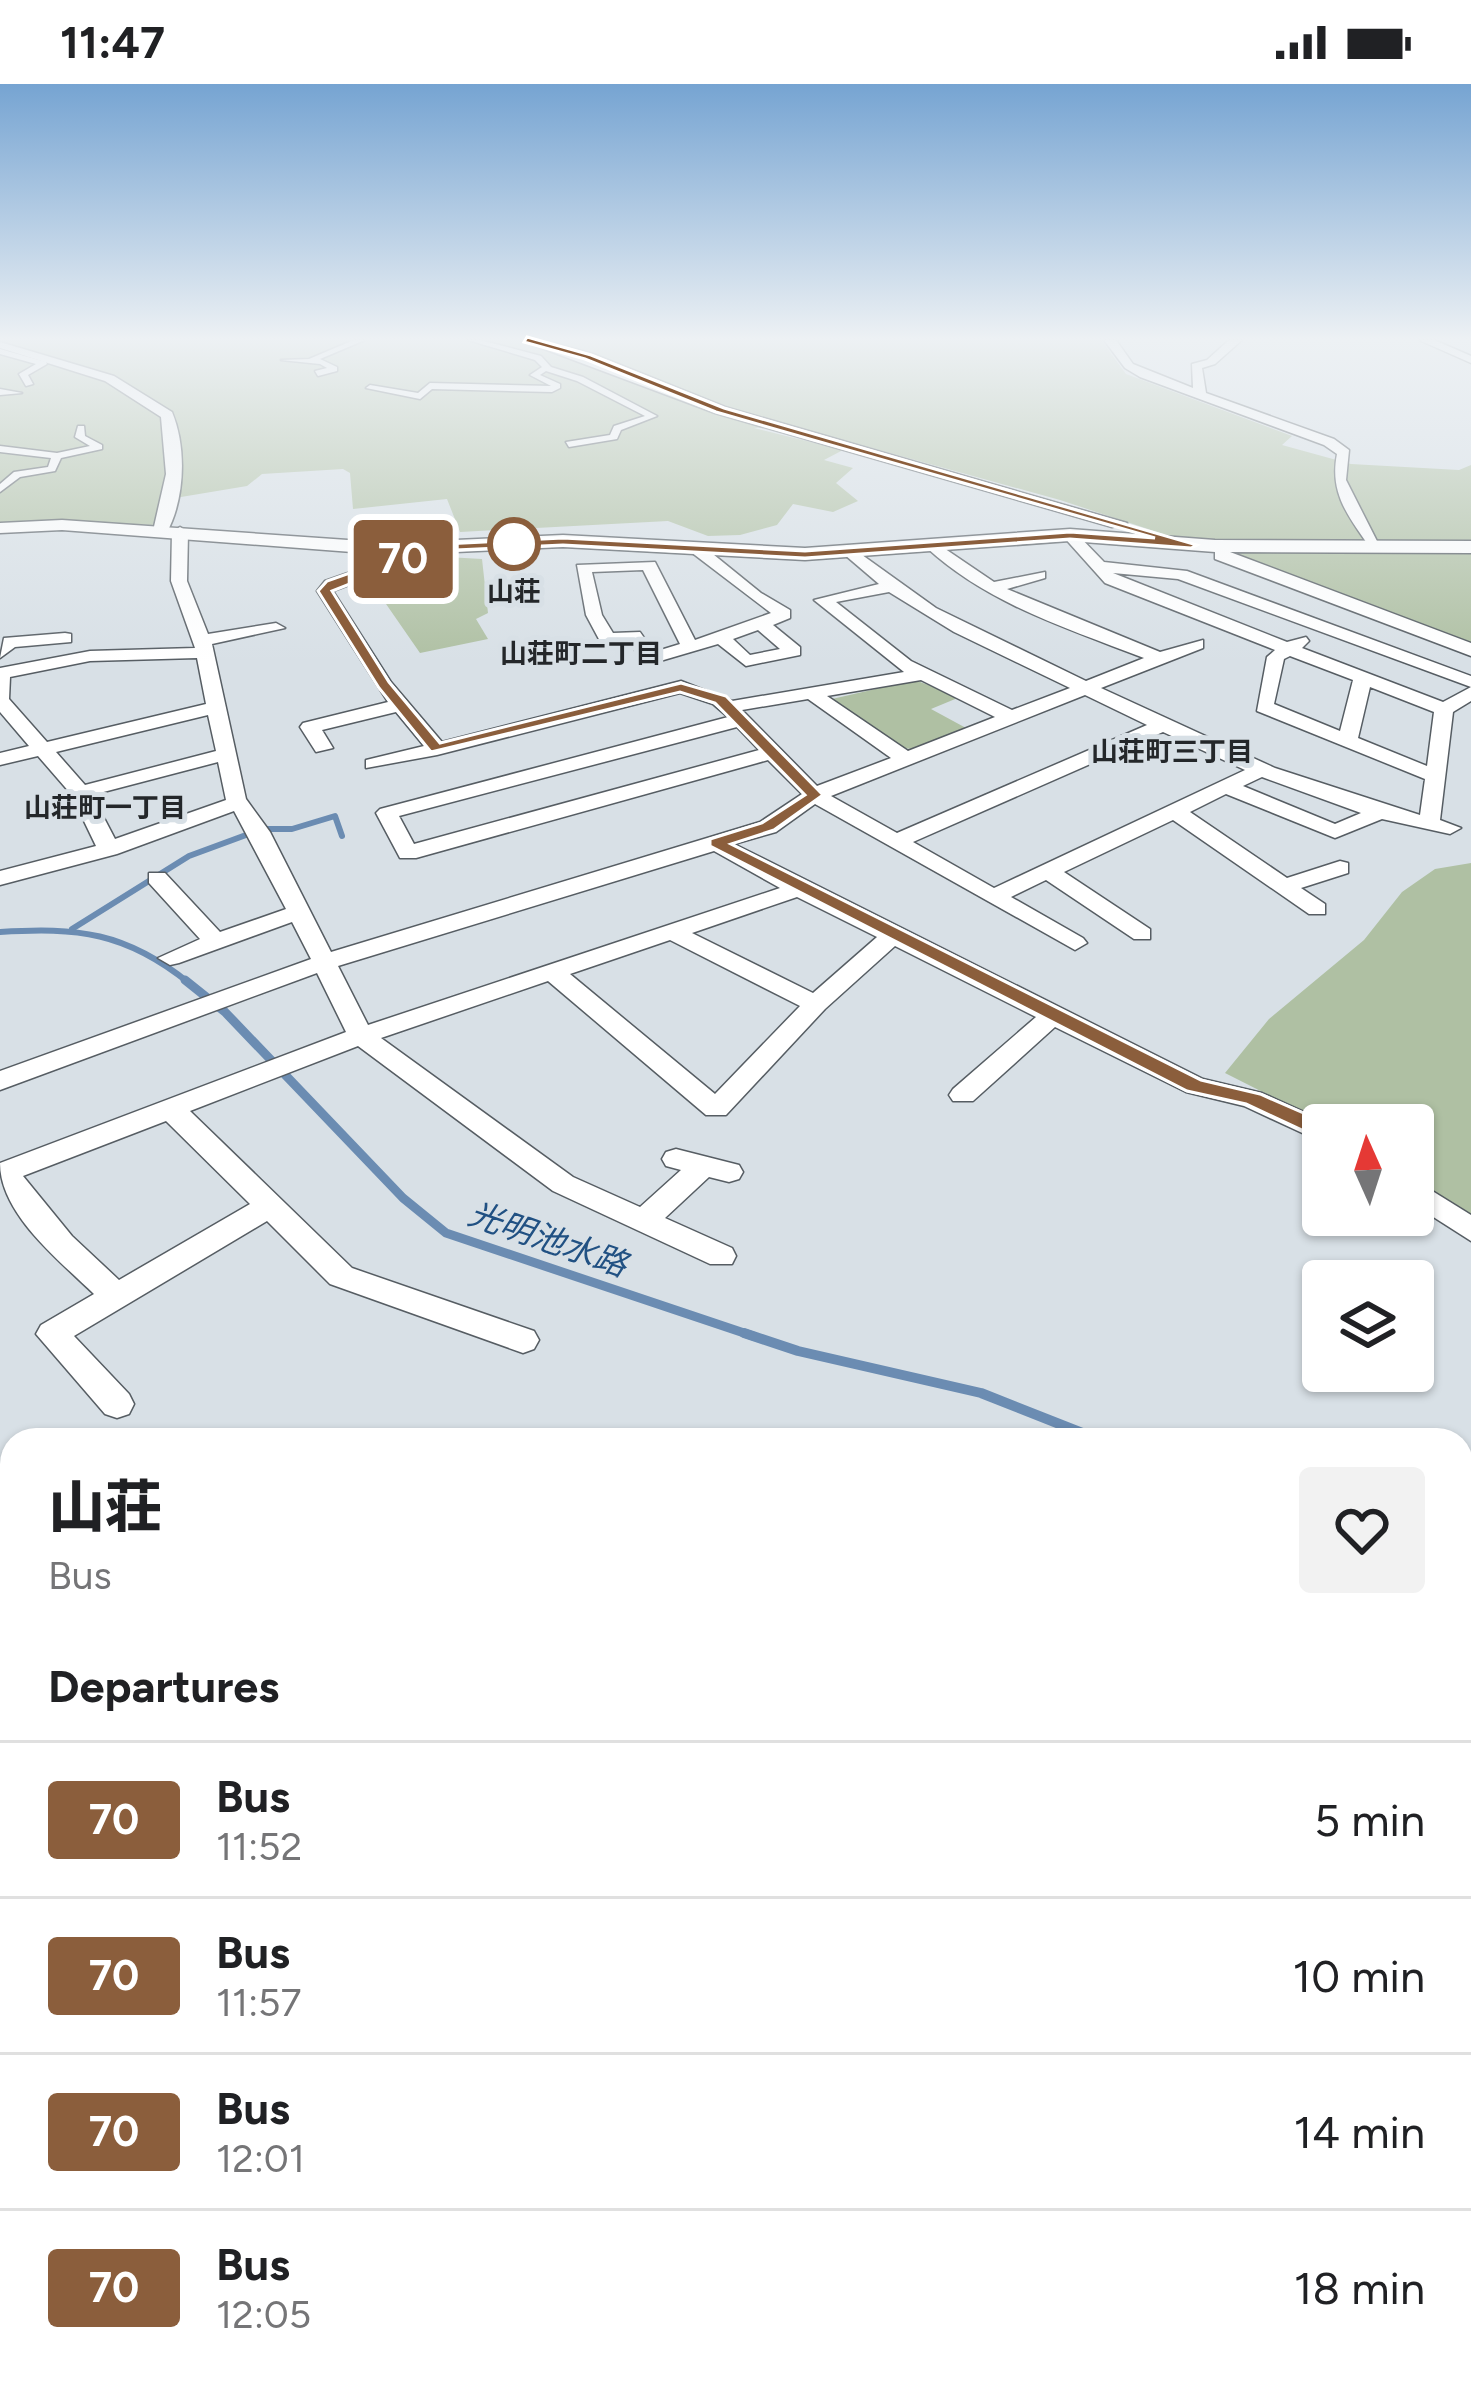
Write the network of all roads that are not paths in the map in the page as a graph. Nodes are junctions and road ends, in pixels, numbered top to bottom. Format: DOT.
graph roads {
  1 [pos="96,448"];
  2 [pos="173,448"];
  3 [pos="851,448"];
  4 [pos="1337,448"];
  5 [pos="0,449"];
  6 [pos="57,456"];
  7 [pos="0,489"];
  8 [pos="0,528"];
  9 [pos="170,532"];
  10 [pos="1070,535"];
  11 [pos="602,543"];
  12 [pos="932,545"];
  13 [pos="1191,545"];
  14 [pos="1376,546"];
  15 [pos="1471,547"];
  16 [pos="408,549"];
  17 [pos="697,549"];
  18 [pos="851,552"];
  19 [pos="603,567"];
  20 [pos="1098,567"];
  21 [pos="1039,575"];
  22 [pos="896,586"];
  23 [pos="995,586"];
  24 [pos="761,624"];
  25 [pos="276,628"];
  26 [pos="1327,628"];
  27 [pos="721,637"];
  28 [pos="65,638"];
  29 [pos="1197,644"];
  30 [pos="202,646"];
  31 [pos="690,647"];
  32 [pos="1285,648"];
  33 [pos="1471,650"];
  34 [pos="6,652"];
  35 [pos="1159,658"];
  36 [pos="923,674"];
  37 [pos="1363,678"];
  38 [pos="1471,682"];
  39 [pos="1084,688"];
  40 [pos="811,693"];
  41 [pos="1471,693"];
  42 [pos="400,705"];
  43 [pos="217,707"];
  44 [pos="1444,709"];
  45 [pos="734,714"];
  46 [pos="1010,717"];
  47 [pos="1162,725"];
  48 [pos="1346,741"];
  49 [pos="323,748"];
  50 [pos="437,748"];
  51 [pos="44,749"];
  52 [pos="770,753"];
  53 [pos="226,754"];
  54 [pos="906,758"];
  55 [pos="0,759"];
  56 [pos="373,764"];
  57 [pos="1265,768"];
  58 [pos="1434,776"];
  59 [pos="1227,787"];
  60 [pos="80,792"];
  61 [pos="814,795"];
  62 [pos="238,803"];
  63 [pos="1175,812"];
  64 [pos="1378,813"];
  65 [pos="895,842"];
  66 [pos="716,843"];
  67 [pos="109,849"];
  68 [pos="1340,868"];
  69 [pos="1047,871"];
  70 [pos="0,878"];
  71 [pos="157,878"];
  72 [pos="1284,886"];
  73 [pos="799,889"];
  74 [pos="993,897"];
  75 [pos="1317,909"];
  76 [pos="296,913"];
  77 [pos="670,932"];
  78 [pos="1142,934"];
  79 [pos="892,935"];
  80 [pos="214,940"];
  81 [pos="1075,944"];
  82 [pos="170,958"];
  83 [pos="322,964"];
  84 [pos="552,973"];
  85 [pos="817,1004"];
  86 [pos="1053,1015"];
  87 [pos="361,1036"];
  88 [pos="0,1081"];
  89 [pos="963,1094"];
  90 [pos="171,1109"];
  91 [pos="1302,1121"];
  92 [pos="703,1165"];
  93 [pos="2,1173"];
  94 [pos="1434,1204"];
  95 [pos="269,1205"];
  96 [pos="644,1220"];
  97 [pos="1471,1230"];
  98 [pos="721,1256"];
  99 [pos="116,1296"];
  100 [pos="523,1340"];
  101 [pos="117,1404"];
  1 -- 6 [label="street"];
  2 -- 9 [label="street"];
  3 -- 13 [label="street"];
  4 -- 14 [label="street"];
  5 -- 6 [label="street"];
  6 -- 7 [label="street"];
  8 -- 9 [label="street"];
  9 -- 16 [label="street"];
  9 -- 30 [label="street"];
  10 -- 12 [label="street"];
  10 -- 13 [label="street"];
  10 -- 20 [label="street"];
  11 -- 16 [label="street"];
  11 -- 17 [label="street"];
  11 -- 19 [label="street"];
  12 -- 18 [label="street"];
  12 -- 23 [label="street"];
  13 -- 14 [label="street"];
  13 -- 33 [label="street"];
  14 -- 15 [label="street"];
  16 -- 42 [label="street"];
  17 -- 18 [label="street"];
  17 -- 24 [label="street"];
  18 -- 22 [label="street"];
  19 -- 31 [label="street"];
  19 -- 31 [label="street"];
  20 -- 26 [label="street"];
  20 -- 32 [label="street"];
  21 -- 23 [label="street"];
  22 -- 36 [label="street"];
  22 -- 39 [label="street"];
  23 -- 35 [label="street"];
  24 -- 27 [label="street"];
  24 -- 27 [label="street"];
  25 -- 30 [label="street"];
  26 -- 32 [label="street"];
  26 -- 38 [label="street"];
  27 -- 31 [label="street"];
  28 -- 34 [label="street"];
  29 -- 35 [label="street"];
  30 -- 34 [label="street"];
  30 -- 43 [label="street"];
  32 -- 37 [label="street"];
  32 -- 48 [label="street"];
  34 -- 51 [label="street"];
  35 -- 39 [label="street"];
  36 -- 40 [label="street"];
  36 -- 46 [label="street"];
  37 -- 44 [label="street"];
  37 -- 48 [label="street"];
  39 -- 46 [label="street"];
  39 -- 47 [label="street"];
  40 -- 45 [label="street"];
  40 -- 54 [label="street"];
  41 -- 44 [label="street"];
  42 -- 49 [label="street"];
  42 -- 50 [label="street"];
  43 -- 51 [label="street"];
  43 -- 53 [label="street"];
  44 -- 58 [label="street"];
  45 -- 50 [label="street"];
  45 -- 52 [label="street"];
  45 -- 52 [label="street"];
  46 -- 54 [label="street"];
  47 -- 57 [label="street"];
  47 -- 65 [label="street"];
  48 -- 58 [label="street"];
  50 -- 56 [label="street"];
  51 -- 55 [label="street"];
  51 -- 60 [label="street"];
  52 -- 61 [label="street"];
  53 -- 60 [label="street"];
  53 -- 62 [label="street"];
  54 -- 61 [label="street"];
  57 -- 59 [label="street"];
  57 -- 64 [label="street"];
  58 -- 64 [label="street"];
  59 -- 63 [label="street"];
  59 -- 64 [label="street"];
  60 -- 67 [label="street"];
  61 -- 65 [label="street"];
  61 -- 66 [label="street"];
  62 -- 67 [label="street"];
  62 -- 76 [label="street"];
  63 -- 69 [label="street"];
  63 -- 72 [label="street"];
  65 -- 74 [label="street"];
  66 -- 73 [label="street"];
  66 -- 83 [label="street"];
  67 -- 70 [label="street"];
  68 -- 72 [label="street"];
  69 -- 74 [label="street"];
  69 -- 78 [label="street"];
  71 -- 80 [label="street"];
  72 -- 75 [label="street"];
  73 -- 77 [label="street"];
  73 -- 79 [label="street"];
  74 -- 81 [label="street"];
  76 -- 80 [label="street"];
  76 -- 83 [label="street"];
  77 -- 84 [label="street"];
  77 -- 85 [label="street"];
  79 -- 85 [label="street"];
  79 -- 86 [label="street"];
  80 -- 82 [label="street"];
  83 -- 87 [label="street"];
  83 -- 88 [label="street"];
  84 -- 85 [label="street"];
  84 -- 87 [label="street"];
  86 -- 89 [label="street"];
  86 -- 91 [label="street"];
  87 -- 90 [label="street"];
  87 -- 96 [label="street"];
  90 -- 93 [label="street"];
  90 -- 95 [label="street"];
  92 -- 96 [label="street"];
  93 -- 99 [label="street"];
  94 -- 97 [label="street"];
  95 -- 99 [label="street"];
  95 -- 100 [label="street"];
  96 -- 98 [label="street"];
  99 -- 101 [label="street"];
}
